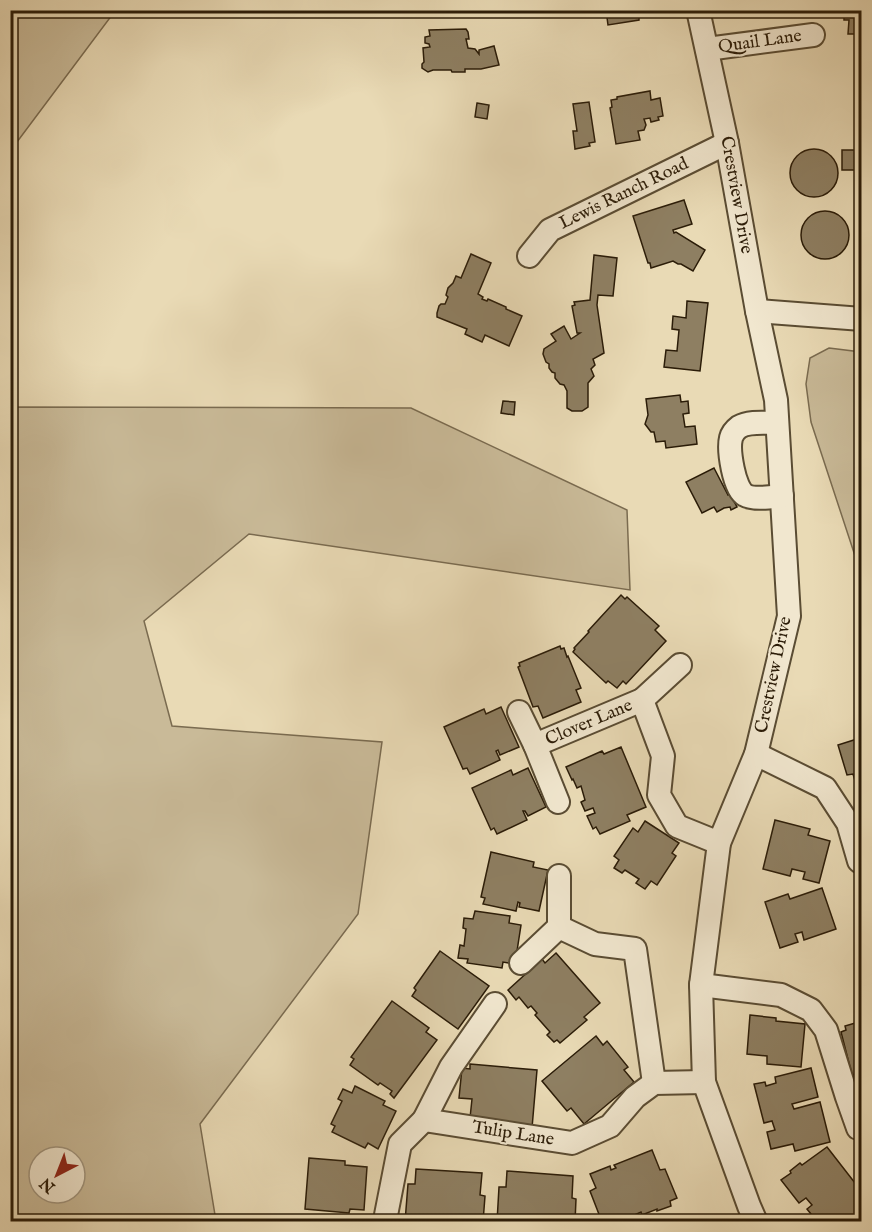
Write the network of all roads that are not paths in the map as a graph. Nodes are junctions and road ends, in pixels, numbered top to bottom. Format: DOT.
graph roads {
  1 [pos="698,10"];
  2 [pos="813,35"];
  3 [pos="706,49"];
  4 [pos="727,143"];
  5 [pos="529,256"];
  6 [pos="757,311"];
  7 [pos="861,319"];
  8 [pos="776,423"];
  9 [pos="782,496"];
  10 [pos="680,665"];
  11 [pos="642,700"];
  12 [pos="519,712"];
  13 [pos="535,745"];
  14 [pos="756,754"];
  15 [pos="558,802"];
  16 [pos="719,843"];
  17 [pos="859,861"];
  18 [pos="559,876"];
  19 [pos="559,927"];
  20 [pos="520,963"];
  21 [pos="701,985"];
  22 [pos="495,1004"];
  23 [pos="704,1082"];
  24 [pos="654,1083"];
  25 [pos="423,1120"];
  26 [pos="861,1129"];
  27 [pos="386,1215"];
  28 [pos="756,1221"];
  1 -- 3 [label="street, Crestview Drive"];
  2 -- 3 [label="street, Quail Lane"];
  3 -- 4 [label="street, Crestview Drive"];
  4 -- 5 [label="street, Lewis Ranch Road"];
  4 -- 6 [label="street, Crestview Drive"];
  6 -- 7 [label="street"];
  6 -- 8 [label="street, Crestview Drive"];
  8 -- 9 [label="street, Crestview Drive"];
  8 -- 9 [label="street"];
  9 -- 14 [label="street, Crestview Drive"];
  10 -- 11 [label="street, Clover Lane"];
  11 -- 13 [label="street, Clover Lane"];
  11 -- 16 [label="street, Clover Lane"];
  12 -- 13 [label="street, Clover Lane"];
  13 -- 15 [label="street, Clover Lane"];
  14 -- 16 [label="street, Crestview Drive"];
  14 -- 17 [label="street"];
  16 -- 21 [label="street, Crestview Drive"];
  18 -- 19 [label="street"];
  19 -- 20 [label="street"];
  19 -- 24 [label="street"];
  21 -- 23 [label="street, Crestview Drive"];
  21 -- 26 [label="street"];
  22 -- 25 [label="street"];
  23 -- 24 [label="street"];
  23 -- 28 [label="street, Crestview Drive"];
  24 -- 25 [label="street, Tulip Lane"];
  25 -- 27 [label="street"];
}
